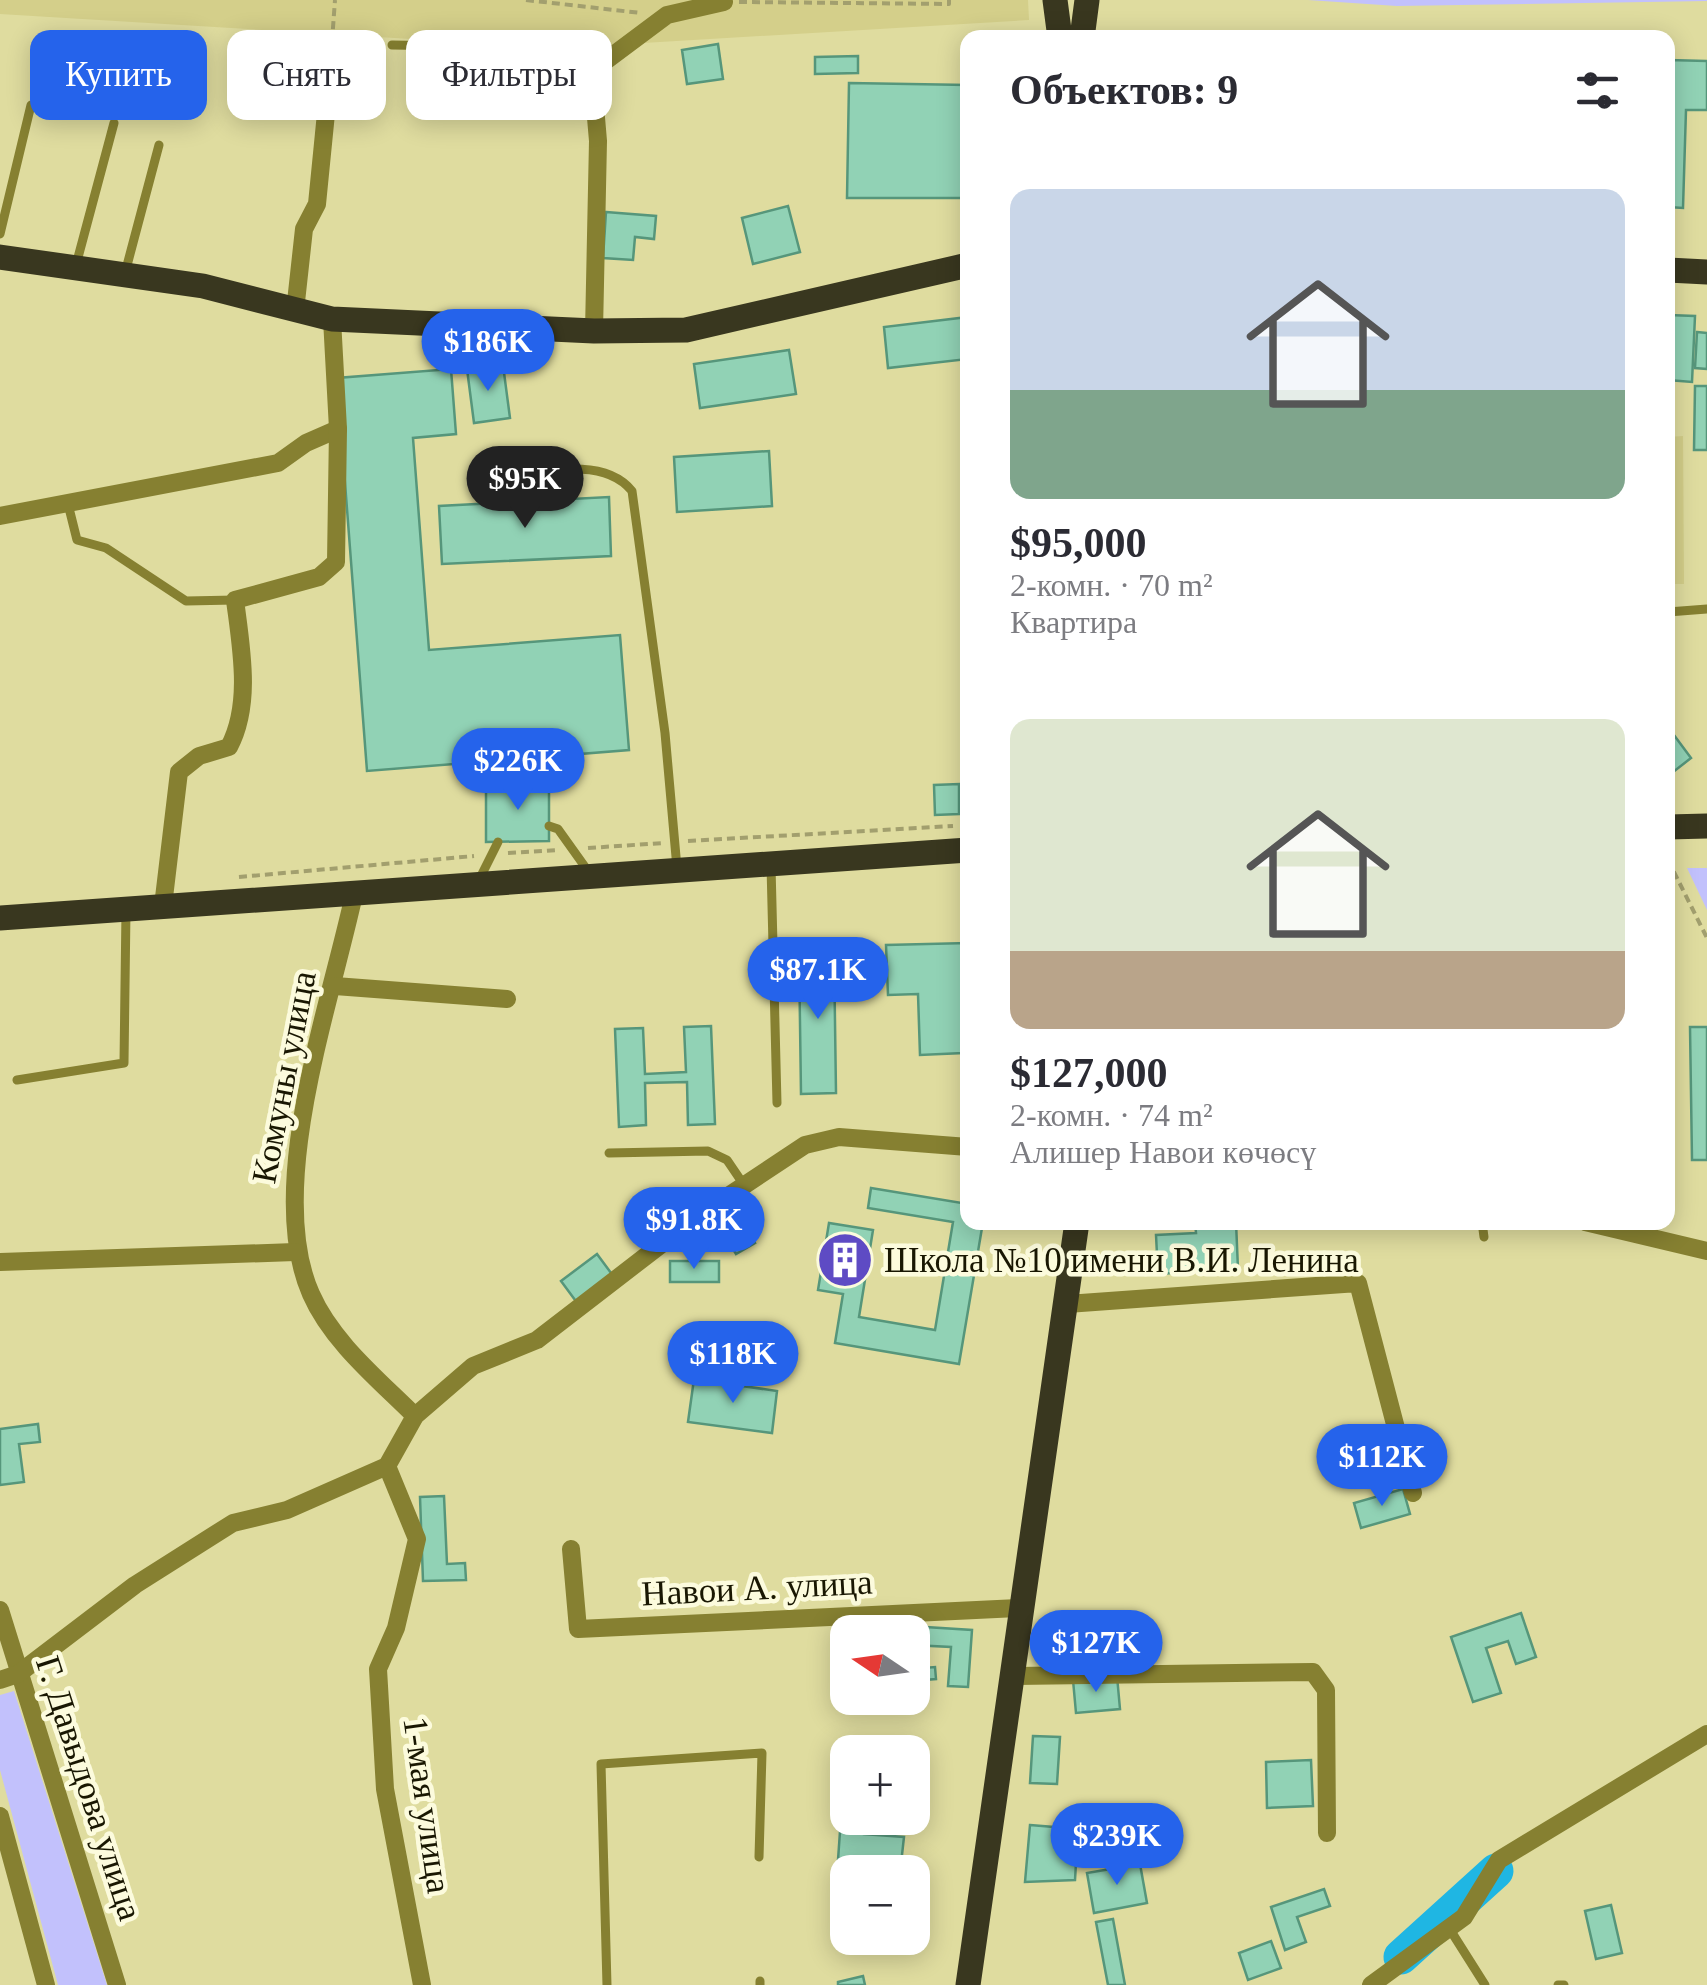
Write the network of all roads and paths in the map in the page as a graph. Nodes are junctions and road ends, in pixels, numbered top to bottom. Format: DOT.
graph roads {
  1 [pos="335,0"];
  2 [pos="526,0"];
  3 [pos="949,0"];
  4 [pos="1055,0"];
  5 [pos="1087,0"];
  6 [pos="724,2"];
  7 [pos="667,16"];
  8 [pos="333,30"];
  9 [pos="1059,30"];
  10 [pos="1083,30"];
  11 [pos="392,45"];
  12 [pos="406,45"];
  13 [pos="612,56"];
  14 [pos="30,109"];
  15 [pos="325,120"];
  16 [pos="596,120"];
  17 [pos="114,122"];
  18 [pos="159,145"];
  19 [pos="0,234"];
  20 [pos="0,257"];
  21 [pos="960,267"];
  22 [pos="75,268"];
  23 [pos="1675,270"];
  24 [pos="1707,272"];
  25 [pos="125,275"];
  26 [pos="295,311"];
  27 [pos="332,318"];
  28 [pos="594,332"];
  29 [pos="338,430"];
  30 [pos="493,480"];
  31 [pos="68,502"];
  32 [pos="0,516"];
  33 [pos="235,600"];
  34 [pos="1707,609"];
  35 [pos="1675,611"];
  36 [pos="549,826"];
  37 [pos="1707,826"];
  38 [pos="1675,828"];
  39 [pos="498,842"];
  40 [pos="960,851"];
  41 [pos="772,865"];
  42 [pos="677,871"];
  43 [pos="1675,874"];
  44 [pos="591,876"];
  45 [pos="478,883"];
  46 [pos="355,890"];
  47 [pos="163,906"];
  48 [pos="126,909"];
  49 [pos="0,918"];
  50 [pos="1707,938"];
  51 [pos="335,986"];
  52 [pos="507,999"];
  53 [pos="16,1080"];
  54 [pos="777,1103"];
  55 [pos="960,1146"];
  56 [pos="609,1153"];
  57 [pos="744,1186"];
  58 [pos="1076,1230"];
  59 [pos="1483,1230"];
  60 [pos="1618,1230"];
  61 [pos="1484,1237"];
  62 [pos="1707,1251"];
  63 [pos="295,1252"];
  64 [pos="0,1262"];
  65 [pos="1067,1304"];
  66 [pos="415,1416"];
  67 [pos="387,1466"];
  68 [pos="1414,1493"];
  69 [pos="571,1549"];
  70 [pos="1020,1608"];
  71 [pos="0,1610"];
  72 [pos="1011,1676"];
  73 [pos="9,1677"];
  74 [pos="1707,1734"];
  75 [pos="0,1816"];
  76 [pos="1327,1832"];
  77 [pos="759,1857"];
  78 [pos="1449,1928"];
  79 [pos="46,1985"];
  80 [pos="117,1985"];
  81 [pos="422,1985"];
  82 [pos="607,1985"];
  83 [pos="968,1985"];
  84 [pos="1371,1985"];
  85 [pos="1485,1985"];
  1 -- 8 [label="path"];
  2 -- 7 [label="path"];
  3 -- 6 [label="path"];
  4 -- 9 [label="main road"];
  5 -- 10 [label="main road"];
  6 -- 7 [label="street"];
  7 -- 13 [label="street"];
  11 -- 12 [label="lane"];
  14 -- 19 [label="lane"];
  15 -- 26 [label="street"];
  16 -- 28 [label="street"];
  17 -- 22 [label="lane"];
  18 -- 25 [label="lane"];
  20 -- 22 [label="main road"];
  21 -- 28 [label="main road"];
  22 -- 25 [label="main road"];
  23 -- 24 [label="main road"];
  25 -- 26 [label="main road"];
  26 -- 27 [label="main road"];
  27 -- 28 [label="main road"];
  27 -- 29 [label="street"];
  29 -- 31 [label="street"];
  29 -- 33 [label="street"];
  30 -- 42 [label="lane"];
  31 -- 32 [label="street"];
  31 -- 33 [label="lane"];
  33 -- 47 [label="street"];
  34 -- 35 [label="lane"];
  36 -- 44 [label="lane"];
  37 -- 38 [label="main road"];
  39 -- 45 [label="lane"];
  40 -- 41 [label="main road"];
  41 -- 42 [label="main road"];
  41 -- 54 [label="lane"];
  42 -- 44 [label="main road"];
  43 -- 50 [label="path"];
  44 -- 45 [label="main road"];
  45 -- 46 [label="main road"];
  46 -- 47 [label="main road"];
  46 -- 51 [label="street, Комуны улица"];
  47 -- 48 [label="main road"];
  48 -- 49 [label="main road"];
  48 -- 53 [label="lane"];
  51 -- 52 [label="street"];
  51 -- 63 [label="street, Комуны улица"];
  55 -- 57 [label="street"];
  56 -- 57 [label="lane"];
  57 -- 66 [label="street"];
  58 -- 65 [label="main road"];
  59 -- 61 [label="lane"];
  60 -- 62 [label="street"];
  63 -- 64 [label="street"];
  63 -- 66 [label="street, Комуны улица"];
  65 -- 68 [label="street"];
  65 -- 70 [label="main road"];
  66 -- 67 [label="street"];
  67 -- 73 [label="street"];
  67 -- 81 [label="street, 1-мая улица"];
  69 -- 70 [label="street, Навои А. улица"];
  70 -- 72 [label="main road"];
  71 -- 73 [label="street, Г. Давыдова улица"];
  72 -- 76 [label="street"];
  72 -- 83 [label="main road"];
  73 -- 80 [label="street, Г. Давыдова улица"];
  74 -- 78 [label="street"];
  75 -- 79 [label="street"];
  77 -- 82 [label="lane"];
  78 -- 84 [label="street"];
  78 -- 85 [label="lane"];
}
